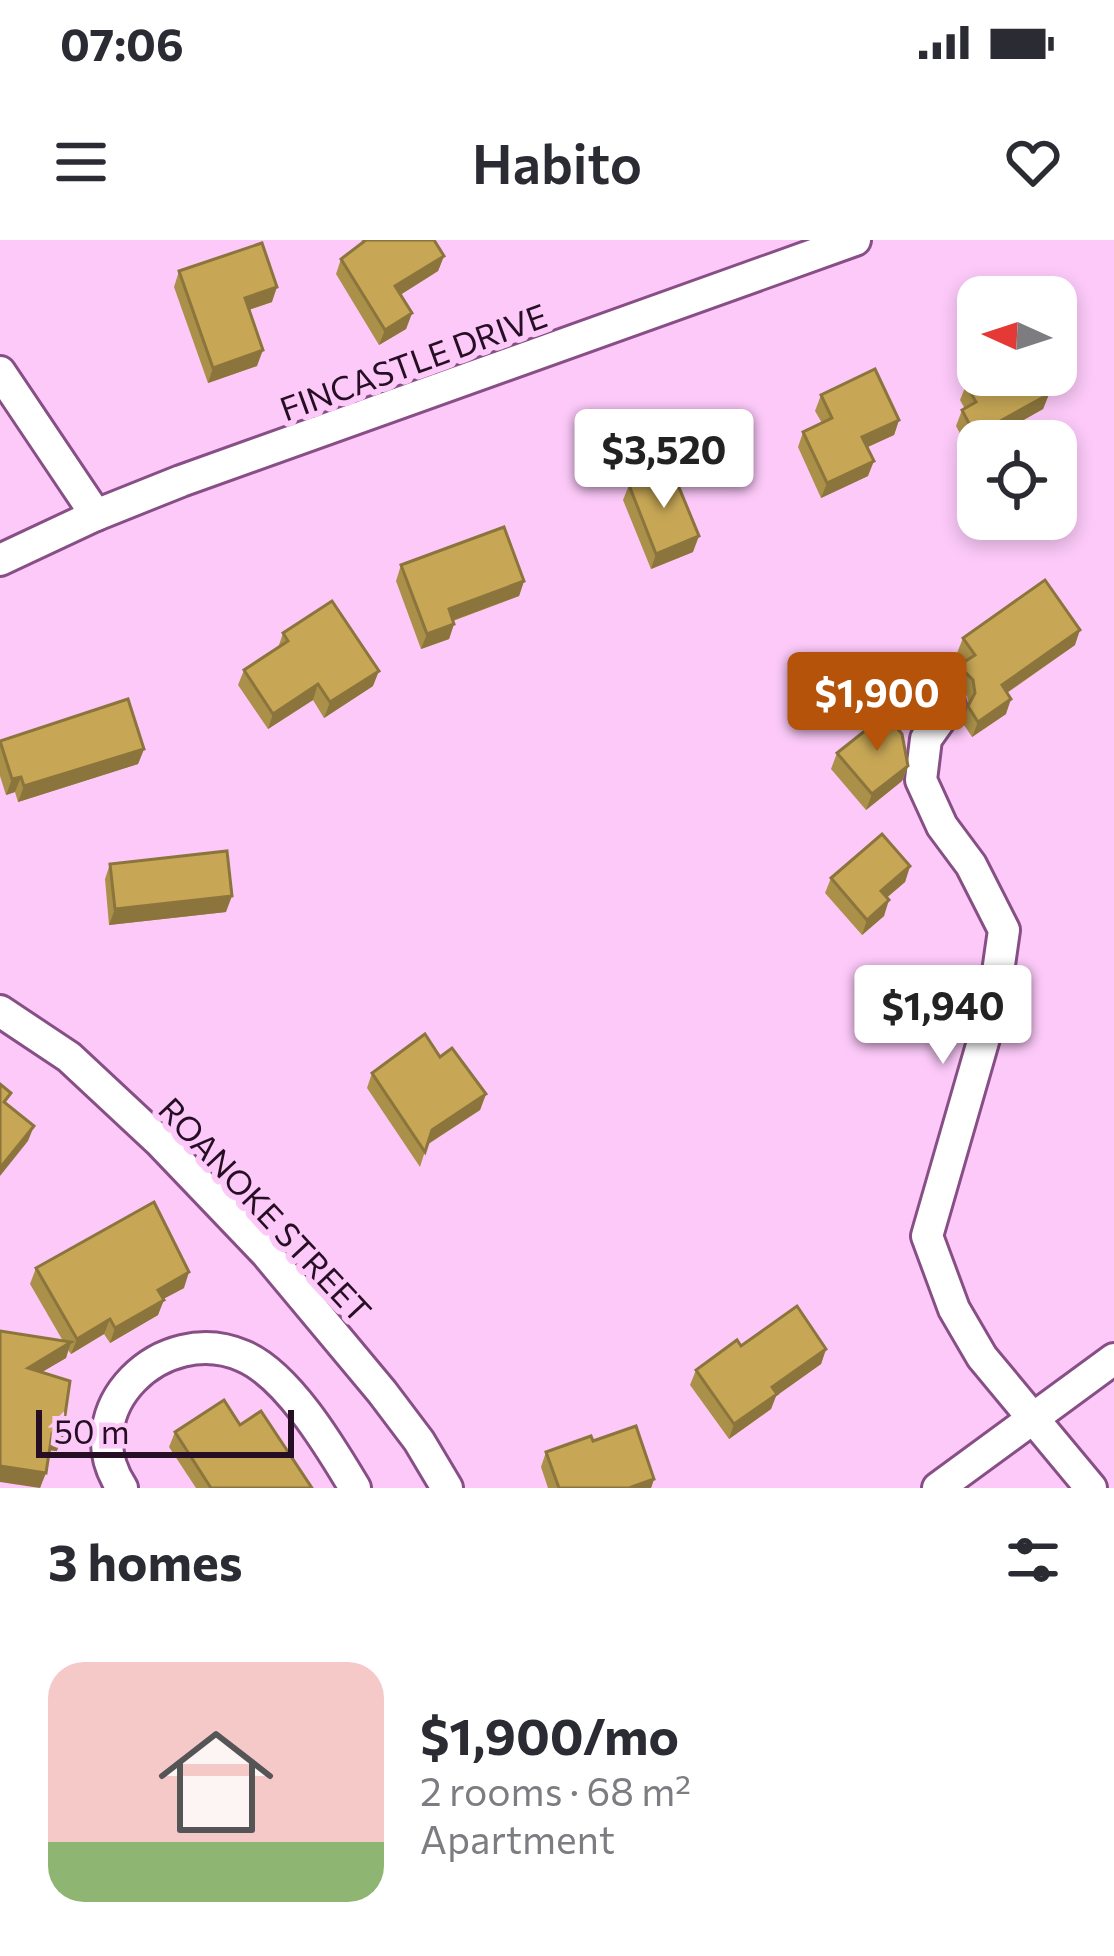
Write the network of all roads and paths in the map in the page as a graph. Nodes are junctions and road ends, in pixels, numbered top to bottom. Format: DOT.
graph roads {
  1 [pos="855,240"];
  2 [pos="0,372"];
  3 [pos="96,514"];
  4 [pos="0,560"];
  5 [pos="950,705"];
  6 [pos="0,1011"];
  7 [pos="1114,1359"];
  8 [pos="1035,1418"];
  9 [pos="122,1488"];
  10 [pos="356,1488"];
  11 [pos="447,1488"];
  12 [pos="938,1488"];
  13 [pos="1090,1488"];
  1 -- 3 [label="street, FINCASTLE DRIVE"];
  2 -- 3 [label="street"];
  3 -- 4 [label="street, FINCASTLE DRIVE"];
  5 -- 8 [label="street"];
  6 -- 11 [label="street, ROANOKE STREET"];
  7 -- 8 [label="street"];
  8 -- 12 [label="street"];
  8 -- 13 [label="street"];
  9 -- 10 [label="street"];
}
